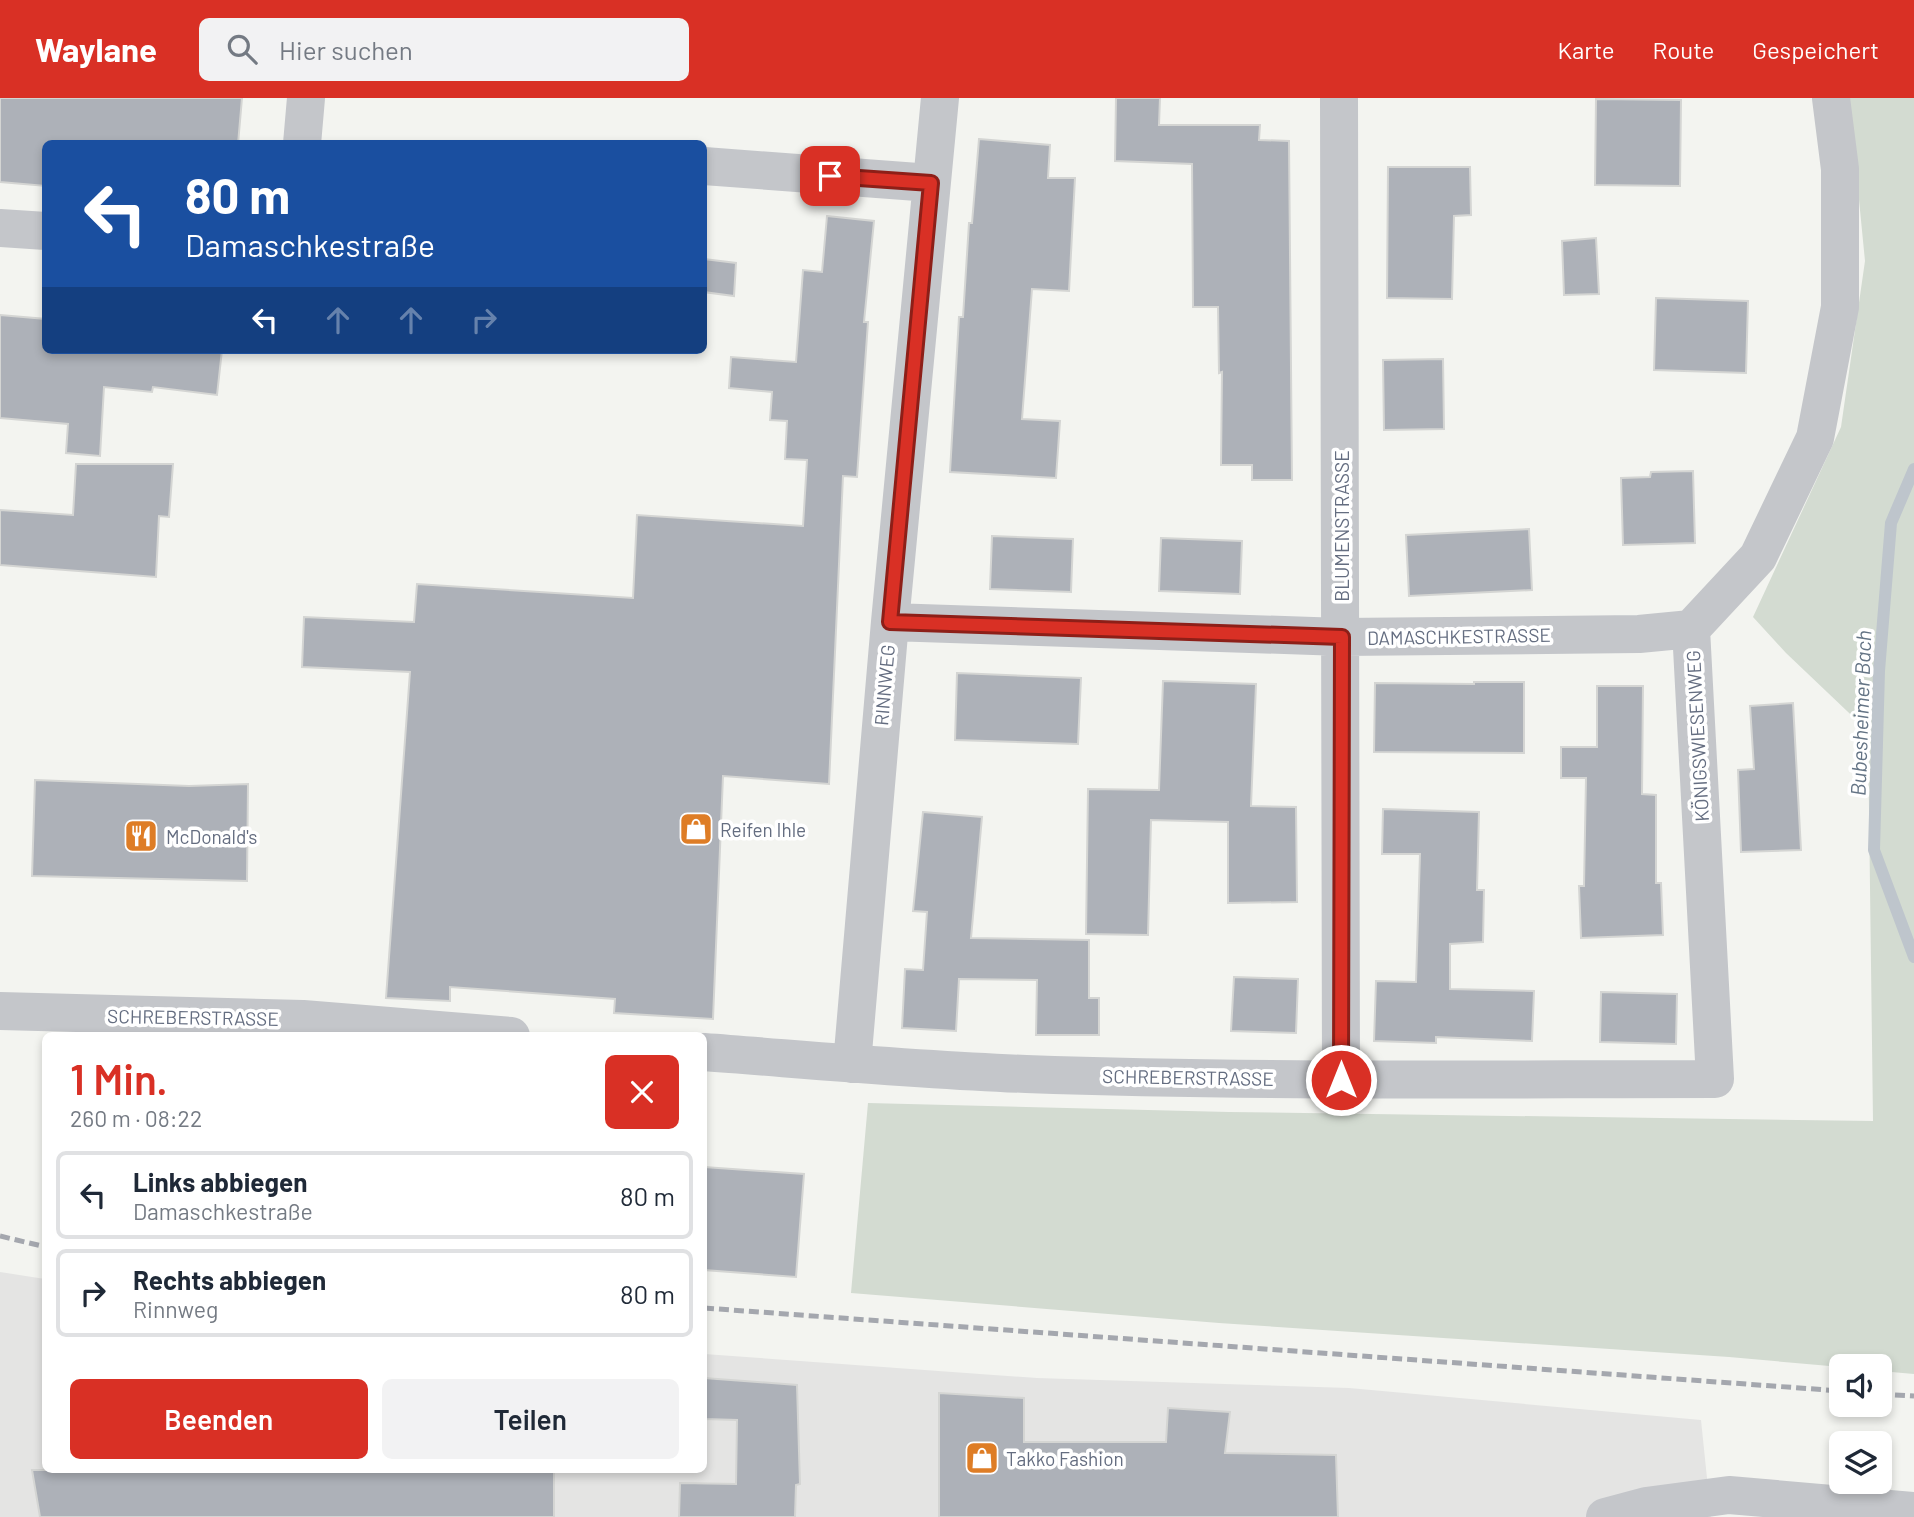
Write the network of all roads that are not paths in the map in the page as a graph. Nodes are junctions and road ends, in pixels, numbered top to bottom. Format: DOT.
graph roads {
  1 [pos="306,98"];
  2 [pos="940,98"];
  3 [pos="1339,98"];
  4 [pos="1831,98"];
  5 [pos="311,140"];
  6 [pos="707,166"];
  7 [pos="931,183"];
  8 [pos="0,228"];
  9 [pos="42,231"];
  10 [pos="890,622"];
  11 [pos="1691,629"];
  12 [pos="1342,637"];
  13 [pos="0,1012"];
  14 [pos="462,1032"];
  15 [pos="707,1052"];
  16 [pos="852,1064"];
  17 [pos="1715,1079"];
  18 [pos="1341,1080"];
  19 [pos="1914,1511"];
  20 [pos="1605,1517"];
  1 -- 5 [label="street"];
  2 -- 7 [label="street, RINNWEG"];
  3 -- 12 [label="street, BLUMENSTRASSE"];
  4 -- 11 [label="street, KÖNIGSWIESENWEG"];
  6 -- 7 [label="street"];
  7 -- 10 [label="street, RINNWEG"];
  8 -- 9 [label="street"];
  10 -- 12 [label="street, DAMASCHKESTRASSE"];
  10 -- 16 [label="street, RINNWEG"];
  11 -- 12 [label="street, DAMASCHKESTRASSE"];
  11 -- 17 [label="street, KÖNIGSWIESENWEG"];
  12 -- 18 [label="street, BLUMENSTRASSE"];
  13 -- 14 [label="street, SCHREBERSTRASSE"];
  15 -- 16 [label="street, SCHREBERSTRASSE"];
  16 -- 18 [label="street, SCHREBERSTRASSE"];
  17 -- 18 [label="street, SCHREBERSTRASSE"];
  19 -- 20 [label="street"];
}
